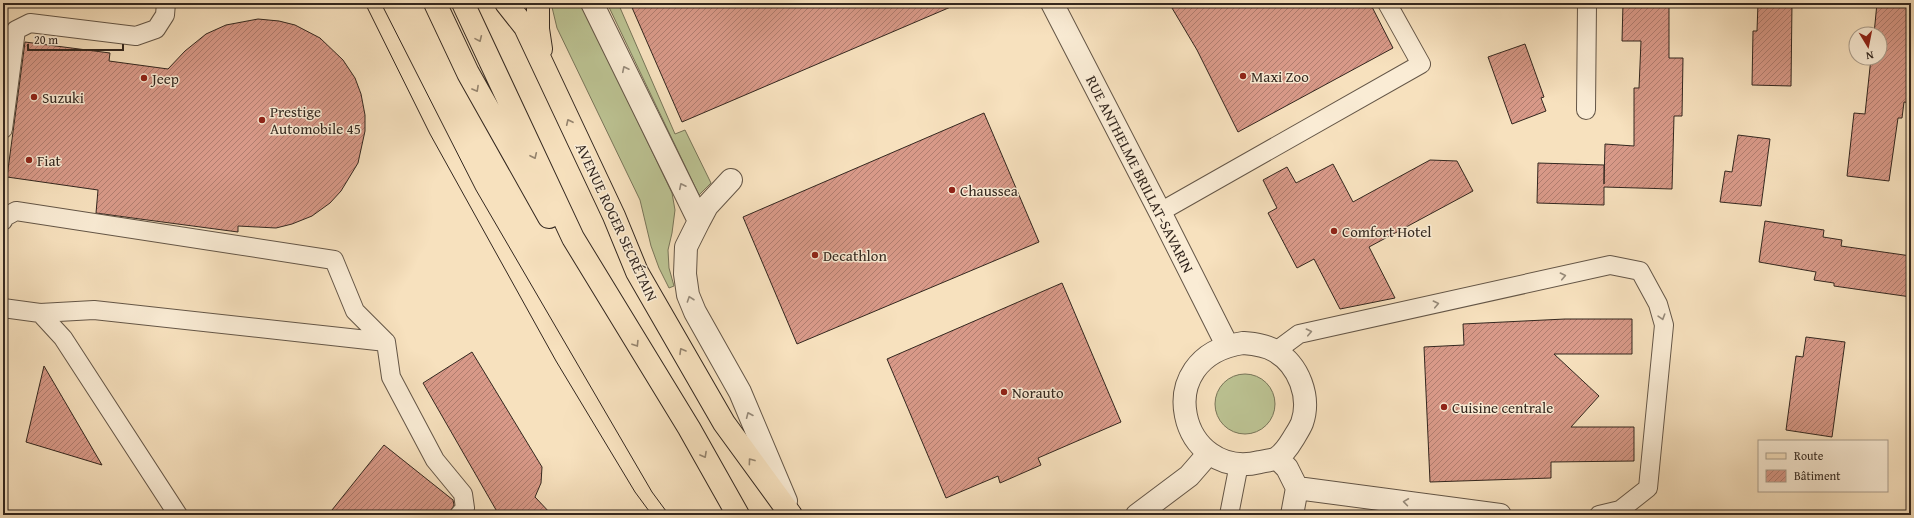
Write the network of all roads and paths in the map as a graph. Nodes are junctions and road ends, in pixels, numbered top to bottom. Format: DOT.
graph roads {
  1 [pos="166,3"];
  2 [pos="435,3"];
  3 [pos="463,3"];
  4 [pos="506,3"];
  5 [pos="521,3"];
  6 [pos="538,3"];
  7 [pos="592,3"];
  8 [pos="1052,3"];
  9 [pos="1387,3"];
  10 [pos="1587,3"];
  11 [pos="525,27"];
  12 [pos="543,66"];
  13 [pos="1586,110"];
  14 [pos="3,129"];
  15 [pos="731,180"];
  16 [pos="5,212"];
  17 [pos="1160,212"];
  18 [pos="699,221"];
  19 [pos="3,308"];
  20 [pos="40,313"];
  21 [pos="624,325"];
  22 [pos="386,342"];
  23 [pos="1227,346"];
  24 [pos="1276,351"];
  25 [pos="1209,452"];
  26 [pos="1277,458"];
  27 [pos="1239,464"];
  28 [pos="1297,488"];
  29 [pos="178,515"];
  30 [pos="459,515"];
  31 [pos="738,515"];
  32 [pos="791,515"];
  33 [pos="1137,515"];
  34 [pos="1229,515"];
  35 [pos="1292,515"];
  36 [pos="1500,515"];
  37 [pos="1599,515"];
  1 -- 14 [label="lane"];
  2 -- 21 [label="main road, one-way"];
  3 -- 21 [label="main road, one-way"];
  4 -- 11 [label="main road, AVENUE ROGER SECRÉTAIN"];
  5 -- 11 [label="lane"];
  6 -- 12 [label="main road"];
  18 -- 7 [label="street, one-way"];
  8 -- 17 [label="street, RUE ANTHELME BRILLAT-SAVARIN"];
  9 -- 17 [label="lane"];
  10 -- 13 [label="lane"];
  11 -- 12 [label="main road, AVENUE ROGER SECRÉTAIN"];
  32 -- 12 [label="main road, AVENUE ROGER SECRÉTAIN, one-way"];
  15 -- 18 [label="street, AVENUE ROGER SECRÉTAIN"];
  16 -- 22 [label="lane"];
  17 -- 23 [label="street, RUE ANTHELME BRILLAT-SAVARIN"];
  32 -- 18 [label="street, AVENUE ROGER SECRÉTAIN, one-way"];
  19 -- 20 [label="lane"];
  20 -- 22 [label="lane"];
  20 -- 29 [label="lane"];
  21 -- 31 [label="main road, one-way"];
  22 -- 30 [label="lane"];
  23 -- 24 [label="street"];
  23 -- 25 [label="street"];
  24 -- 26 [label="street"];
  24 -- 37 [label="lane, one-way"];
  25 -- 27 [label="street"];
  25 -- 33 [label="street"];
  26 -- 27 [label="street"];
  26 -- 28 [label="street"];
  27 -- 34 [label="lane"];
  28 -- 35 [label="street"];
  36 -- 28 [label="street, one-way"];
}
